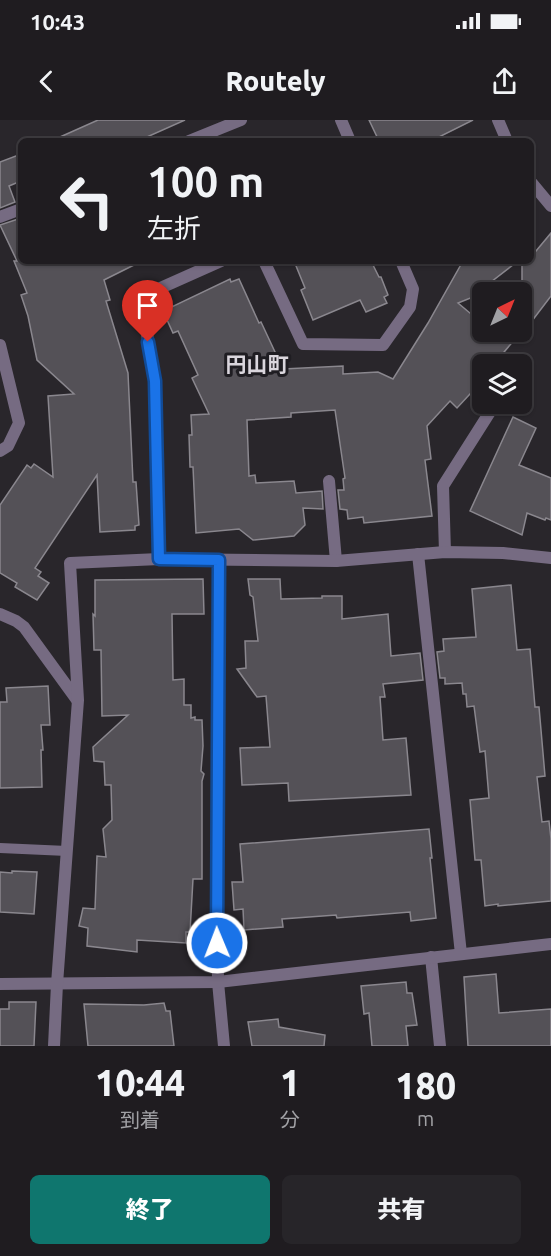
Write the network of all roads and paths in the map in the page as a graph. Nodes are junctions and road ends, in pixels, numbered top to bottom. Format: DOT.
graph roads {
  1 [pos="241,120"];
  2 [pos="341,120"];
  3 [pos="498,120"];
  4 [pos="196,138"];
  5 [pos="349,138"];
  6 [pos="506,138"];
  7 [pos="534,186"];
  8 [pos="551,206"];
  9 [pos="18,210"];
  10 [pos="0,217"];
  11 [pos="213,264"];
  12 [pos="265,264"];
  13 [pos="402,264"];
  14 [pos="0,345"];
  15 [pos="489,414"];
  16 [pos="0,451"];
  17 [pos="329,481"];
  18 [pos="445,552"];
  19 [pos="418,554"];
  20 [pos="551,558"];
  21 [pos="159,559"];
  22 [pos="219,560"];
  23 [pos="336,561"];
  24 [pos="0,614"];
  25 [pos="78,700"];
  26 [pos="0,848"];
  27 [pos="67,851"];
  28 [pos="551,944"];
  29 [pos="461,954"];
  30 [pos="431,957"];
  31 [pos="218,982"];
  32 [pos="0,984"];
  33 [pos="57,984"];
  34 [pos="54,1046"];
  35 [pos="224,1046"];
  36 [pos="440,1046"];
  1 -- 4 [label="street"];
  2 -- 5 [label="street"];
  3 -- 6 [label="street"];
  7 -- 8 [label="street"];
  9 -- 10 [label="street"];
  11 -- 21 [label="street"];
  12 -- 13 [label="street"];
  14 -- 16 [label="street"];
  15 -- 18 [label="street"];
  17 -- 23 [label="street"];
  18 -- 19 [label="street"];
  18 -- 20 [label="street"];
  19 -- 23 [label="street"];
  19 -- 29 [label="street"];
  21 -- 22 [label="street"];
  21 -- 25 [label="street"];
  22 -- 23 [label="street"];
  22 -- 31 [label="street"];
  24 -- 25 [label="street"];
  25 -- 27 [label="street"];
  26 -- 27 [label="lane"];
  27 -- 33 [label="street"];
  28 -- 29 [label="street"];
  29 -- 30 [label="street"];
  30 -- 31 [label="street"];
  30 -- 36 [label="street"];
  31 -- 33 [label="street"];
  31 -- 35 [label="street"];
  32 -- 33 [label="street"];
  33 -- 34 [label="street"];
}
